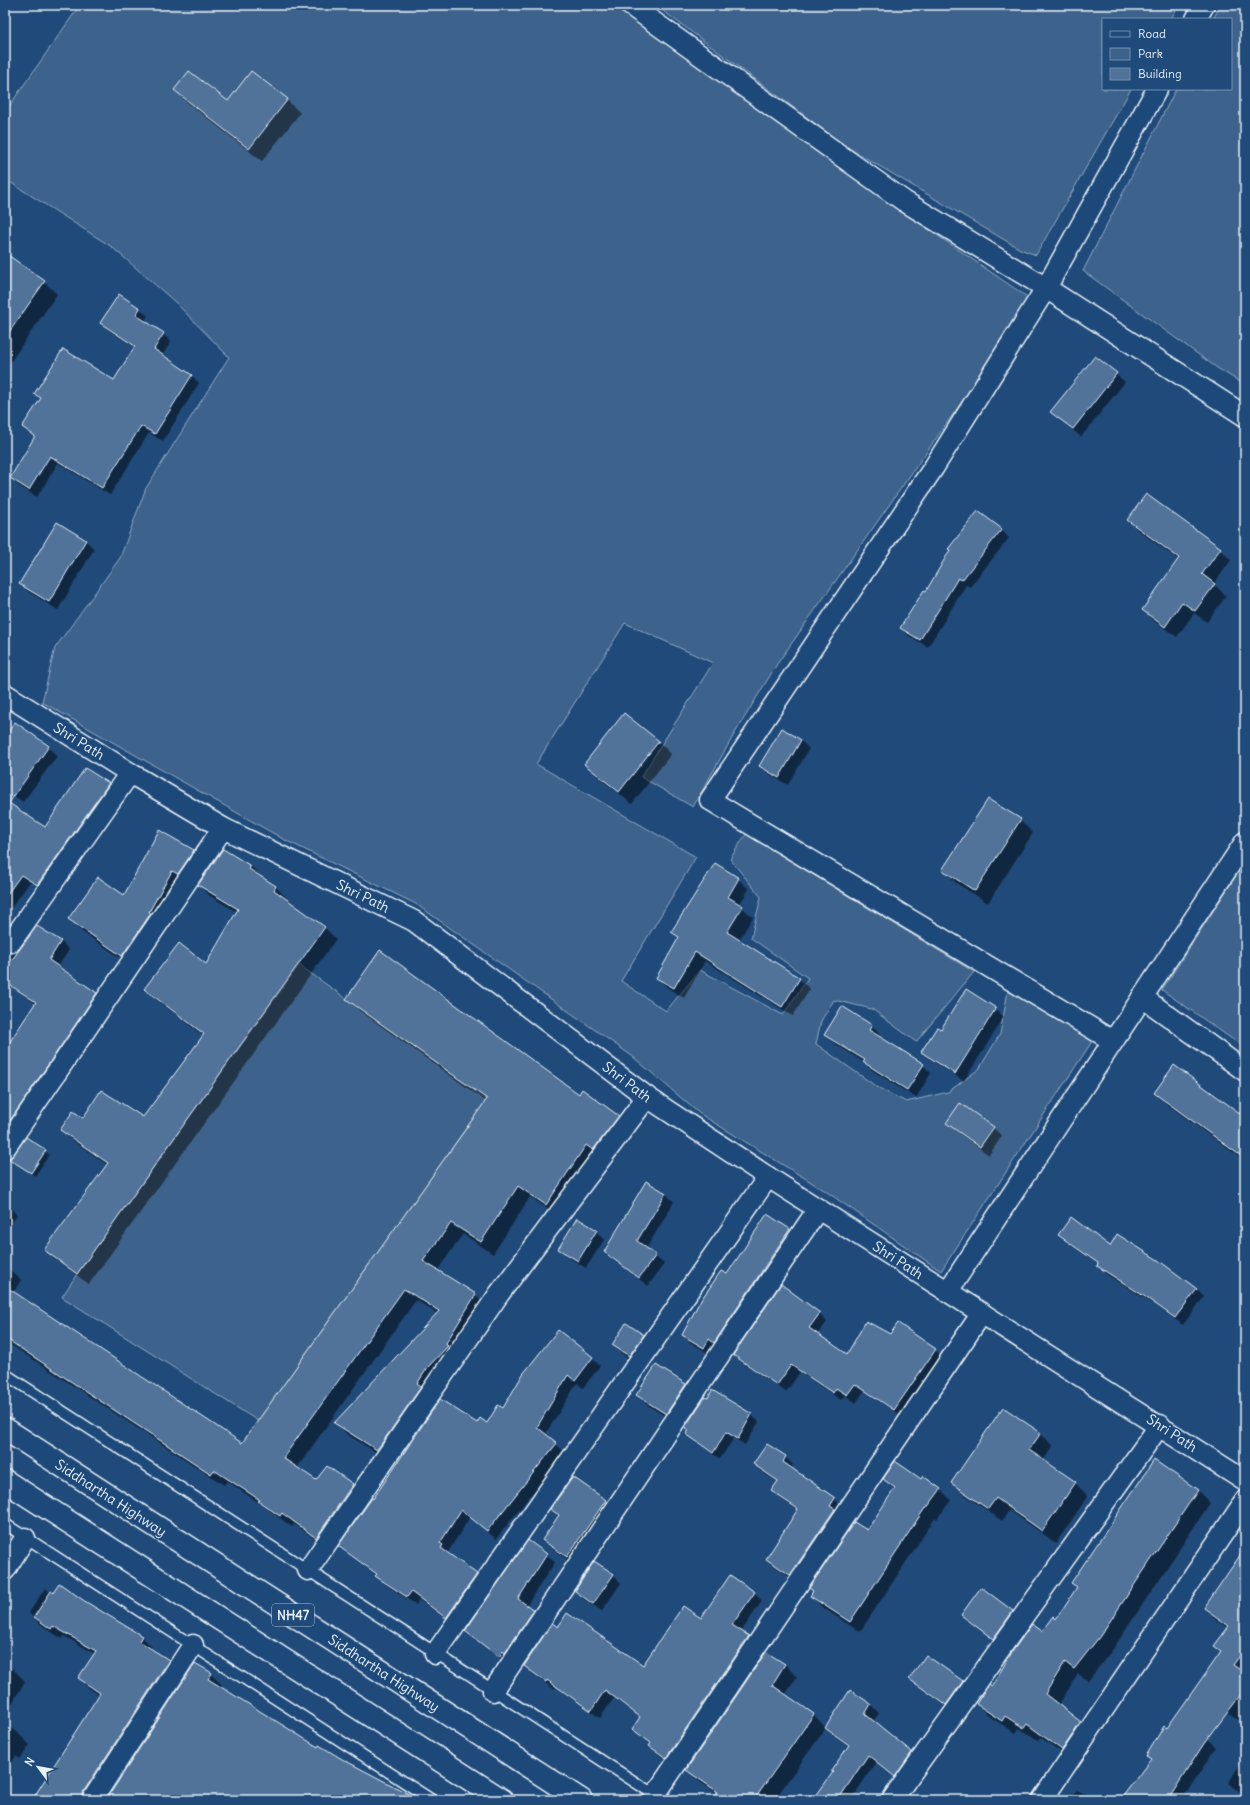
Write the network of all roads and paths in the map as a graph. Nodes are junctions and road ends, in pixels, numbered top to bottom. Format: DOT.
graph roads {
  1 [pos="630,5"];
  2 [pos="1204,5"];
  3 [pos="1197,18"];
  4 [pos="1156,90"];
  5 [pos="1046,288"];
  6 [pos="1245,416"];
  7 [pos="5,694"];
  8 [pos="130,773"];
  9 [pos="223,828"];
  10 [pos="1245,842"];
  11 [pos="11,942"];
  12 [pos="1142,997"];
  13 [pos="1113,1041"];
  14 [pos="1245,1071"];
  15 [pos="647,1097"];
  16 [pos="5,1148"];
  17 [pos="768,1177"];
  18 [pos="818,1209"];
  19 [pos="948,1291"];
  20 [pos="982,1313"];
  21 [pos="5,1374"];
  22 [pos="1160,1425"];
  23 [pos="5,1429"];
  24 [pos="5,1480"];
  25 [pos="1245,1481"];
  26 [pos="1245,1501"];
  27 [pos="5,1524"];
  28 [pos="25,1538"];
  29 [pos="5,1570"];
  30 [pos="308,1570"];
  31 [pos="193,1645"];
  32 [pos="435,1654"];
  33 [pos="493,1692"];
  34 [pos="658,1798"];
  35 [pos="92,1800"];
  36 [pos="432,1800"];
  37 [pos="502,1800"];
  38 [pos="581,1800"];
  39 [pos="892,1800"];
  40 [pos="1042,1800"];
  1 -- 5 [label="street"];
  2 -- 3 [label="street"];
  4 -- 5 [label="street"];
  5 -- 6 [label="street"];
  5 -- 13 [label="street"];
  7 -- 8 [label="street, Shri Path"];
  8 -- 9 [label="street, Shri Path"];
  8 -- 11 [label="street"];
  9 -- 15 [label="street, Shri Path"];
  9 -- 16 [label="street"];
  10 -- 12 [label="street"];
  12 -- 13 [label="street"];
  12 -- 14 [label="street"];
  13 -- 19 [label="street"];
  15 -- 17 [label="street, Shri Path"];
  15 -- 30 [label="street"];
  17 -- 18 [label="street, Shri Path"];
  17 -- 32 [label="street"];
  18 -- 19 [label="street, Shri Path"];
  18 -- 33 [label="street"];
  19 -- 20 [label="street, Shri Path"];
  20 -- 22 [label="street, Shri Path"];
  20 -- 34 [label="street"];
  21 -- 30 [label="lane"];
  22 -- 25 [label="street, Shri Path"];
  22 -- 39 [label="street"];
  23 -- 38 [label="highway, Siddhartha Highway / NH47"];
  24 -- 37 [label="highway"];
  26 -- 40 [label="street"];
  27 -- 28 [label="lane"];
  28 -- 29 [label="street"];
  28 -- 31 [label="lane"];
  30 -- 32 [label="lane"];
  31 -- 35 [label="street"];
  31 -- 36 [label="lane"];
  32 -- 33 [label="lane"];
  33 -- 34 [label="lane"];
}
